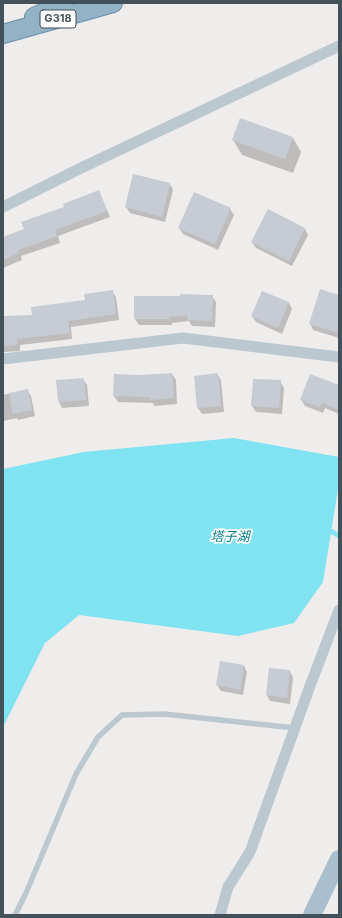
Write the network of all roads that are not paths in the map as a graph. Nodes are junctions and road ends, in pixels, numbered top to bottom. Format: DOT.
graph roads {
  1 [pos="64,3"];
  2 [pos="113,3"];
  3 [pos="3,33"];
  4 [pos="339,46"];
  5 [pos="3,207"];
  6 [pos="339,357"];
  7 [pos="3,358"];
  8 [pos="339,610"];
  9 [pos="294,728"];
  10 [pos="339,859"];
  11 [pos="15,915"];
  12 [pos="220,915"];
  13 [pos="312,915"];
  1 -- 3 [label="highway, G318"];
  2 -- 3 [label="highway, G318"];
  4 -- 5 [label="street"];
  6 -- 7 [label="street"];
  8 -- 9 [label="street"];
  9 -- 11 [label="lane"];
  9 -- 12 [label="street"];
  10 -- 13 [label="main road"];
}
